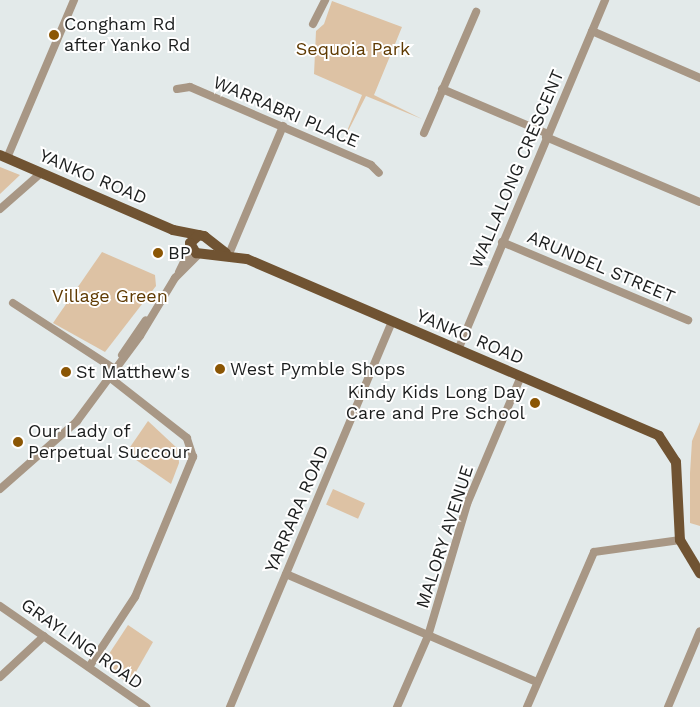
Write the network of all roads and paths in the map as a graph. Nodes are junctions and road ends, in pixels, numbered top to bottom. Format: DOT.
graph roads {
  1 [pos="74,0"];
  2 [pos="325,0"];
  3 [pos="605,0"];
  4 [pos="476,12"];
  5 [pos="313,24"];
  6 [pos="592,31"];
  7 [pos="700,78"];
  8 [pos="177,89"];
  9 [pos="442,89"];
  10 [pos="282,126"];
  11 [pos="424,133"];
  12 [pos="547,135"];
  13 [pos="4,157"];
  14 [pos="379,172"];
  15 [pos="41,173"];
  16 [pos="700,202"];
  17 [pos="0,209"];
  18 [pos="173,230"];
  19 [pos="204,238"];
  20 [pos="502,242"];
  21 [pos="191,246"];
  22 [pos="201,253"];
  23 [pos="227,254"];
  24 [pos="178,274"];
  25 [pos="13,303"];
  26 [pos="688,320"];
  27 [pos="392,322"];
  28 [pos="458,350"];
  29 [pos="114,368"];
  30 [pos="108,376"];
  31 [pos="521,376"];
  32 [pos="0,489"];
  33 [pos="680,540"];
  34 [pos="700,573"];
  35 [pos="286,574"];
  36 [pos="0,606"];
  37 [pos="700,631"];
  38 [pos="44,636"];
  39 [pos="428,636"];
  40 [pos="89,667"];
  41 [pos="0,677"];
  42 [pos="537,682"];
  43 [pos="146,707"];
  44 [pos="230,707"];
  45 [pos="397,707"];
  46 [pos="527,707"];
  47 [pos="668,707"];
  1 -- 13 [label="street"];
  2 -- 5 [label="street"];
  3 -- 6 [label="street, WALLALONG CRESCENT"];
  4 -- 9 [label="street"];
  6 -- 7 [label="street"];
  6 -- 12 [label="street, WALLALONG CRESCENT"];
  8 -- 10 [label="street, WARRABRI PLACE"];
  9 -- 11 [label="street"];
  9 -- 12 [label="street"];
  10 -- 14 [label="street, WARRABRI PLACE"];
  10 -- 23 [label="street"];
  12 -- 16 [label="street"];
  12 -- 20 [label="street, WALLALONG CRESCENT"];
  13 -- 15 [label="main road, YANKO ROAD"];
  15 -- 17 [label="street"];
  15 -- 18 [label="main road, YANKO ROAD"];
  18 -- 19 [label="main road, YANKO ROAD"];
  18 -- 21 [label="main road, YANKO ROAD"];
  19 -- 21 [label="main road"];
  19 -- 22 [label="main road"];
  19 -- 23 [label="main road, YANKO ROAD"];
  20 -- 26 [label="street, ARUNDEL STREET"];
  20 -- 28 [label="street, WALLALONG CRESCENT"];
  21 -- 22 [label="main road, YANKO ROAD"];
  21 -- 24 [label="street"];
  22 -- 23 [label="main road, YANKO ROAD"];
  22 -- 24 [label="street"];
  23 -- 27 [label="main road, YANKO ROAD"];
  24 -- 29 [label="street"];
  25 -- 29 [label="street"];
  27 -- 28 [label="main road, YANKO ROAD"];
  27 -- 35 [label="street, YARRARA ROAD"];
  28 -- 31 [label="main road, YANKO ROAD"];
  29 -- 30 [label="street"];
  30 -- 32 [label="street"];
  30 -- 40 [label="street"];
  31 -- 33 [label="main road, YANKO ROAD"];
  31 -- 39 [label="street, MALORY AVENUE"];
  33 -- 34 [label="main road"];
  33 -- 42 [label="street"];
  35 -- 39 [label="street"];
  35 -- 44 [label="street, YARRARA ROAD"];
  36 -- 38 [label="street, GRAYLING ROAD"];
  37 -- 47 [label="street"];
  38 -- 40 [label="street, GRAYLING ROAD"];
  38 -- 41 [label="street"];
  39 -- 42 [label="street"];
  39 -- 45 [label="street, MALORY AVENUE"];
  40 -- 43 [label="street, GRAYLING ROAD"];
  42 -- 46 [label="street"];
}
